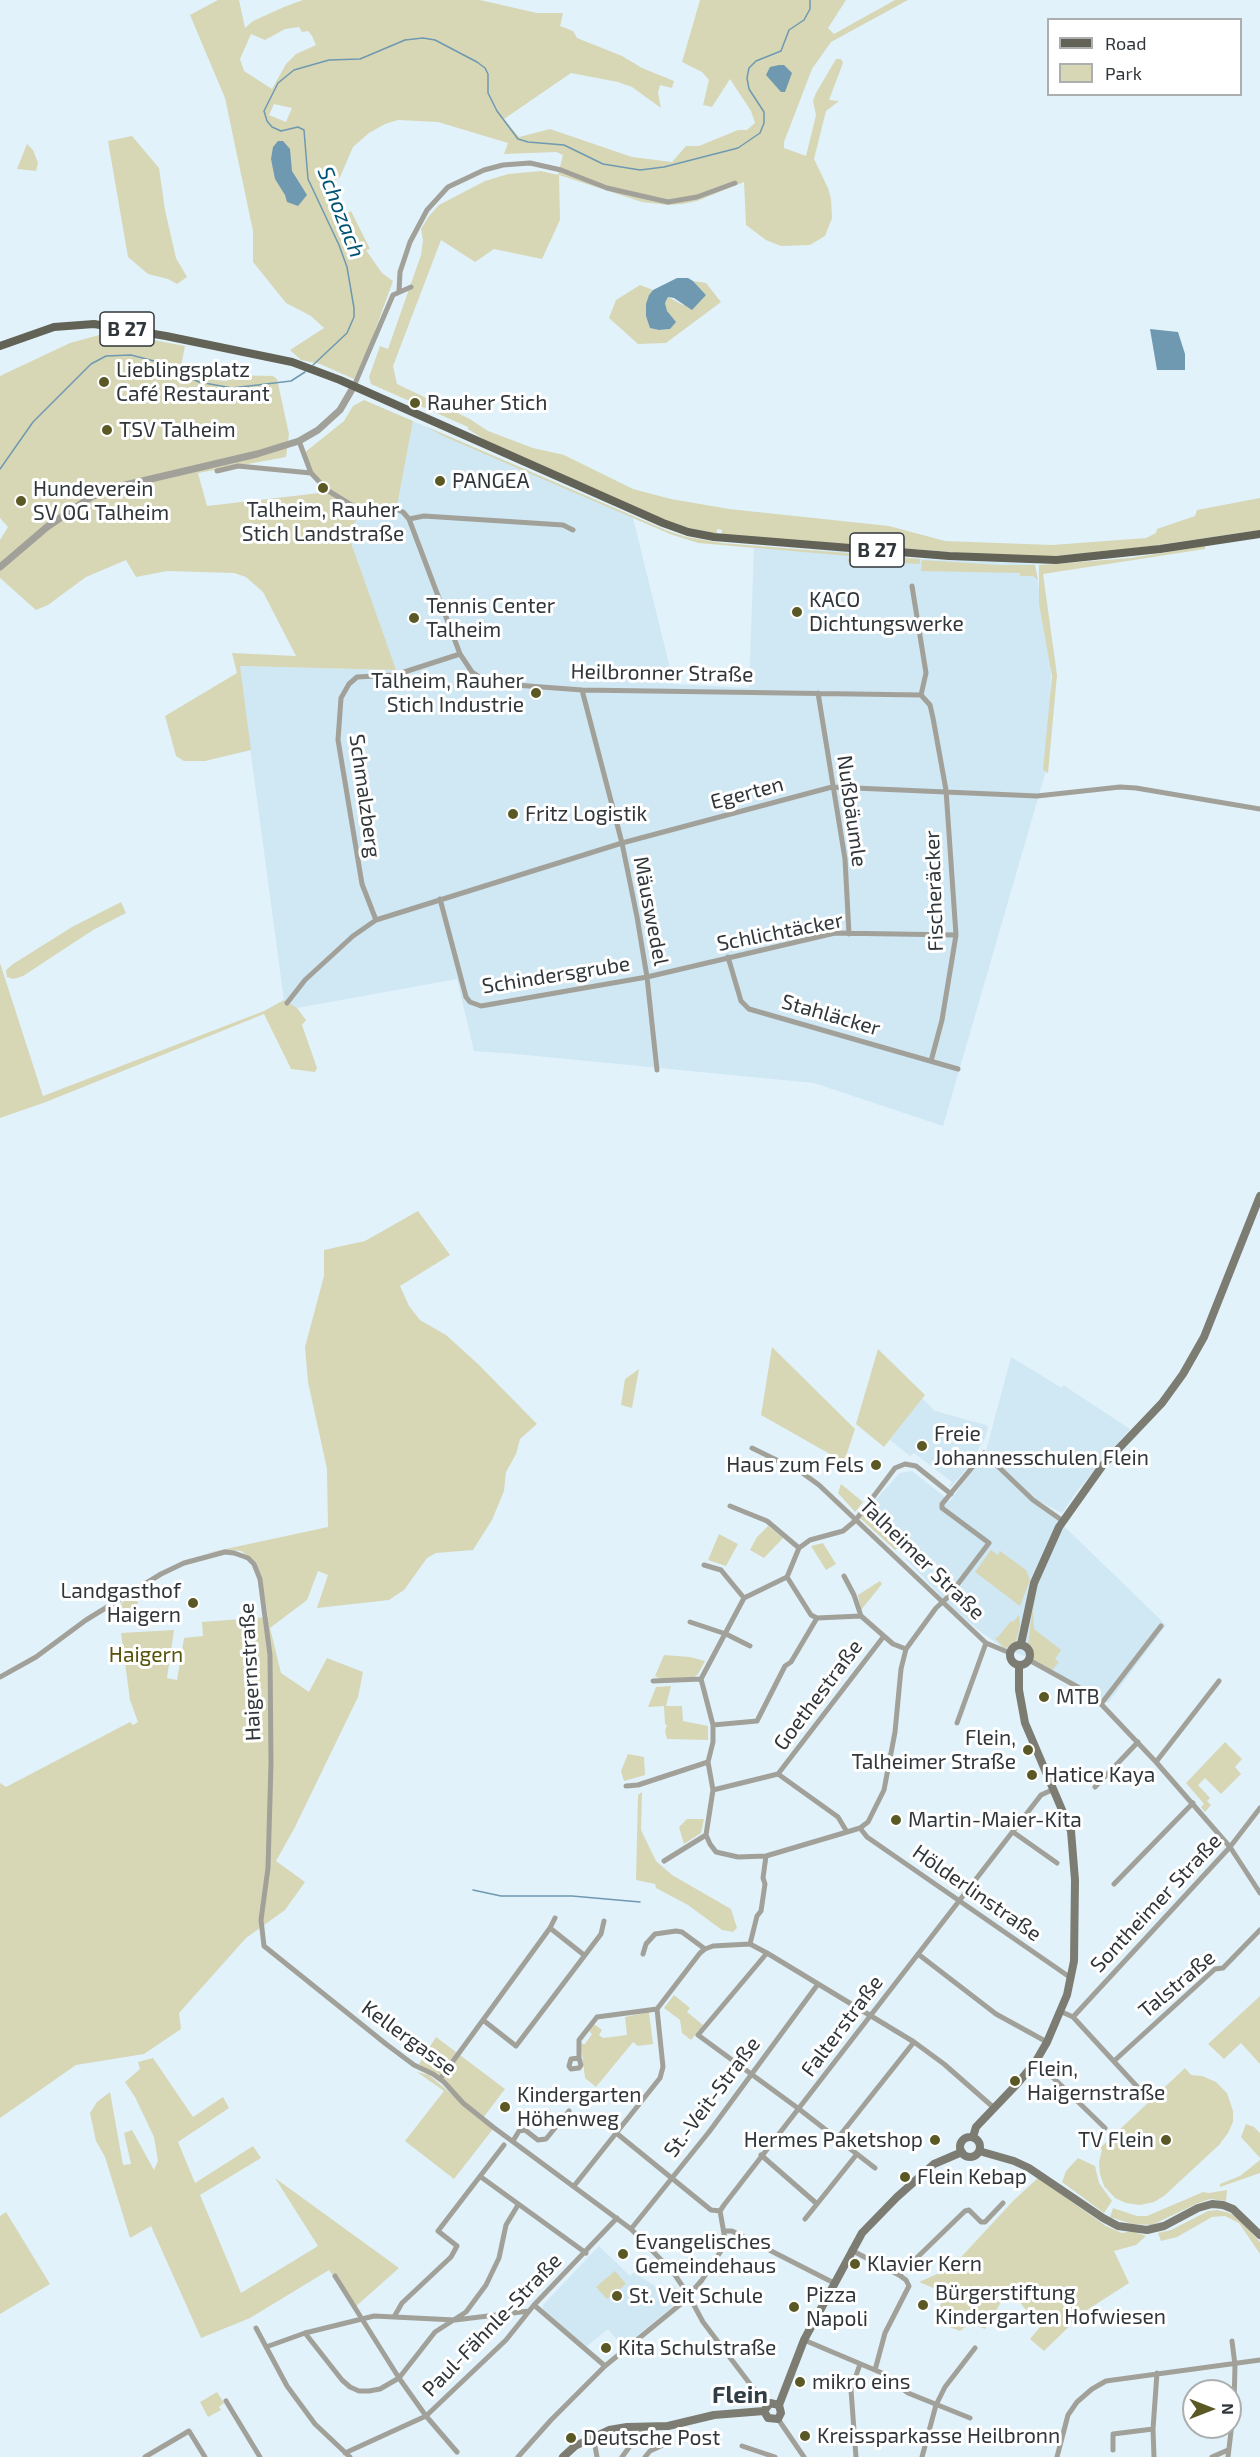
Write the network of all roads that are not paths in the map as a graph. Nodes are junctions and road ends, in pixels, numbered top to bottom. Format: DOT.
graph roads {
  1 [pos="735,183"];
  2 [pos="411,287"];
  3 [pos="399,291"];
  4 [pos="0,346"];
  5 [pos="354,386"];
  6 [pos="299,441"];
  7 [pos="217,471"];
  8 [pos="311,473"];
  9 [pos="409,519"];
  10 [pos="573,530"];
  11 [pos="1260,534"];
  12 [pos="0,567"];
  13 [pos="912,586"];
  14 [pos="460,654"];
  15 [pos="582,690"];
  16 [pos="818,693"];
  17 [pos="921,695"];
  18 [pos="832,787"];
  19 [pos="946,790"];
  20 [pos="1260,808"];
  21 [pos="622,843"];
  22 [pos="440,899"];
  23 [pos="376,920"];
  24 [pos="849,934"];
  25 [pos="956,935"];
  26 [pos="728,957"];
  27 [pos="647,977"];
  28 [pos="287,1003"];
  29 [pos="931,1061"];
  30 [pos="958,1069"];
  31 [pos="657,1070"];
  32 [pos="1260,1196"];
  33 [pos="752,1448"];
  34 [pos="951,1494"];
  35 [pos="730,1506"];
  36 [pos="855,1521"];
  37 [pos="1063,1521"];
  38 [pos="799,1548"];
  39 [pos="704,1565"];
  40 [pos="844,1576"];
  41 [pos="787,1577"];
  42 [pos="744,1598"];
  43 [pos="942,1602"];
  44 [pos="861,1616"];
  45 [pos="817,1618"];
  46 [pos="690,1622"];
  47 [pos="1161,1626"];
  48 [pos="726,1634"];
  49 [pos="884,1636"];
  50 [pos="986,1643"];
  51 [pos="1021,1644"];
  52 [pos="750,1646"];
  53 [pos="906,1649"];
  54 [pos="1010,1653"];
  55 [pos="1029,1660"];
  56 [pos="1019,1665"];
  57 [pos="0,1677"];
  58 [pos="701,1679"];
  59 [pos="653,1681"];
  60 [pos="1219,1682"];
  61 [pos="1101,1704"];
  62 [pos="957,1723"];
  63 [pos="713,1725"];
  64 [pos="1138,1742"];
  65 [pos="708,1762"];
  66 [pos="1156,1762"];
  67 [pos="778,1774"];
  68 [pos="626,1786"];
  69 [pos="1095,1786"];
  70 [pos="1054,1789"];
  71 [pos="713,1790"];
  72 [pos="1192,1803"];
  73 [pos="1260,1808"];
  74 [pos="860,1828"];
  75 [pos="847,1832"];
  76 [pos="1013,1832"];
  77 [pos="706,1835"];
  78 [pos="1230,1848"];
  79 [pos="766,1856"];
  80 [pos="664,1861"];
  81 [pos="1057,1863"];
  82 [pos="1114,1884"];
  83 [pos="1260,1893"];
  84 [pos="959,1900"];
  85 [pos="555,1918"];
  86 [pos="604,1921"];
  87 [pos="550,1928"];
  88 [pos="1260,1930"];
  89 [pos="750,1944"];
  90 [pos="705,1949"];
  91 [pos="767,1953"];
  92 [pos="643,1954"];
  93 [pos="918,1954"];
  94 [pos="584,1955"];
  95 [pos="1071,1978"];
  96 [pos="818,1984"];
  97 [pos="332,2002"];
  98 [pos="657,2009"];
  99 [pos="1062,2012"];
  100 [pos="870,2017"];
  101 [pos="1073,2017"];
  102 [pos="483,2020"];
  103 [pos="914,2042"];
  104 [pos="1047,2042"];
  105 [pos="579,2058"];
  106 [pos="1036,2061"];
  107 [pos="1114,2061"];
  108 [pos="750,2074"];
  109 [pos="440,2079"];
  110 [pos="1143,2094"];
  111 [pos="993,2107"];
  112 [pos="799,2109"];
  113 [pos="568,2111"];
  114 [pos="1105,2128"];
  115 [pos="615,2132"];
  116 [pos="973,2137"];
  117 [pos="837,2139"];
  118 [pos="513,2140"];
  119 [pos="504,2145"];
  120 [pos="962,2151"];
  121 [pos="979,2151"];
  122 [pos="857,2154"];
  123 [pos="761,2155"];
  124 [pos="875,2168"];
  125 [pos="481,2177"];
  126 [pos="671,2180"];
  127 [pos="574,2186"];
  128 [pos="816,2203"];
  129 [pos="1003,2203"];
  130 [pos="518,2205"];
  131 [pos="720,2211"];
  132 [pos="617,2218"];
  133 [pos="805,2219"];
  134 [pos="631,2229"];
  135 [pos="725,2231"];
  136 [pos="1260,2235"];
  137 [pos="851,2250"];
  138 [pos="586,2253"];
  139 [pos="900,2275"];
  140 [pos="336,2276"];
  141 [pos="834,2283"];
  142 [pos="689,2296"];
  143 [pos="534,2305"];
  144 [pos="529,2311"];
  145 [pos="394,2317"];
  146 [pos="362,2319"];
  147 [pos="455,2320"];
  148 [pos="256,2328"];
  149 [pos="305,2333"];
  150 [pos="804,2340"];
  151 [pos="1232,2341"];
  152 [pos="266,2347"];
  153 [pos="975,2348"];
  154 [pos="1260,2360"];
  155 [pos="860,2364"];
  156 [pos="1235,2365"];
  157 [pos="606,2366"];
  158 [pos="875,2370"];
  159 [pos="1157,2373"];
  160 [pos="399,2378"];
  161 [pos="226,2401"];
  162 [pos="779,2405"];
  163 [pos="936,2405"];
  164 [pos="765,2408"];
  165 [pos="426,2415"];
  166 [pos="970,2418"];
  167 [pos="778,2419"];
  168 [pos="644,2427"];
  169 [pos="1153,2429"];
  170 [pos="590,2438"];
  171 [pos="663,2445"];
  172 [pos="742,2446"];
  173 [pos="1113,2450"];
  174 [pos="1228,2450"];
  175 [pos="457,2452"];
  176 [pos="347,2455"];
  177 [pos="145,2457"];
  178 [pos="205,2457"];
  179 [pos="260,2457"];
  180 [pos="518,2457"];
  181 [pos="563,2457"];
  182 [pos="597,2457"];
  183 [pos="622,2457"];
  184 [pos="645,2457"];
  185 [pos="775,2457"];
  186 [pos="804,2457"];
  187 [pos="856,2457"];
  188 [pos="922,2457"];
  189 [pos="1057,2457"];
  190 [pos="1154,2457"];
  191 [pos="1212,2457"];
  192 [pos="1228,2457"];
  1 -- 3 [label="street"];
  2 -- 3 [label="street"];
  3 -- 5 [label="street"];
  4 -- 5 [label="main road, B 27"];
  5 -- 6 [label="street"];
  5 -- 11 [label="main road, B 27"];
  6 -- 8 [label="street"];
  6 -- 12 [label="street"];
  7 -- 8 [label="street"];
  8 -- 9 [label="street"];
  9 -- 10 [label="street"];
  9 -- 14 [label="street, Heilbronner Straße"];
  13 -- 17 [label="street"];
  14 -- 15 [label="street, Heilbronner Straße"];
  14 -- 23 [label="street, Schmalzberg"];
  15 -- 16 [label="street, Heilbronner Straße"];
  15 -- 21 [label="street, Mäuswedel"];
  16 -- 17 [label="street, Heilbronner Straße"];
  16 -- 18 [label="street, Nußbäumle"];
  17 -- 19 [label="street"];
  18 -- 19 [label="street, Egerten"];
  18 -- 21 [label="street, Egerten"];
  18 -- 24 [label="street, Nußbäumle"];
  19 -- 20 [label="street, Egerten"];
  19 -- 25 [label="street, Fischeräcker"];
  21 -- 22 [label="street, Egerten"];
  21 -- 27 [label="street, Mäuswedel"];
  22 -- 23 [label="street, Egerten"];
  22 -- 27 [label="street, Schindersgrube"];
  23 -- 28 [label="street, Egerten"];
  24 -- 25 [label="street, Schlichtäcker"];
  24 -- 26 [label="street, Schlichtäcker"];
  25 -- 29 [label="street, Fischeräcker"];
  26 -- 27 [label="street, Schlichtäcker"];
  26 -- 29 [label="street, Stahläcker"];
  27 -- 31 [label="street, Mäuswedel"];
  29 -- 30 [label="street, Stahläcker"];
  32 -- 37 [label="main road"];
  33 -- 36 [label="street, Talheimer Straße"];
  34 -- 36 [label="street"];
  34 -- 37 [label="street"];
  34 -- 43 [label="street"];
  35 -- 38 [label="street"];
  36 -- 38 [label="street"];
  36 -- 43 [label="street, Talheimer Straße"];
  37 -- 51 [label="main road"];
  38 -- 41 [label="street"];
  39 -- 42 [label="street"];
  40 -- 44 [label="street"];
  41 -- 42 [label="street"];
  41 -- 45 [label="street"];
  42 -- 48 [label="street"];
  43 -- 50 [label="street, Talheimer Straße"];
  43 -- 53 [label="street"];
  44 -- 45 [label="street"];
  44 -- 49 [label="street"];
  45 -- 63 [label="street"];
  46 -- 48 [label="street"];
  47 -- 61 [label="street"];
  48 -- 52 [label="street"];
  48 -- 58 [label="street"];
  49 -- 53 [label="street"];
  49 -- 67 [label="street, Goethestraße"];
  50 -- 54 [label="street, Talheimer Straße"];
  50 -- 62 [label="street"];
  51 -- 54 [label="main road"];
  51 -- 55 [label="main road"];
  53 -- 74 [label="street"];
  54 -- 56 [label="main road"];
  55 -- 56 [label="main road"];
  55 -- 61 [label="street"];
  56 -- 70 [label="main road"];
  57 -- 97 [label="street, Haigernstraße"];
  58 -- 59 [label="street"];
  58 -- 63 [label="street"];
  60 -- 66 [label="street"];
  61 -- 64 [label="street"];
  63 -- 65 [label="street"];
  64 -- 66 [label="street"];
  64 -- 69 [label="street"];
  65 -- 68 [label="street"];
  65 -- 71 [label="street"];
  66 -- 72 [label="street"];
  67 -- 71 [label="street"];
  67 -- 75 [label="street"];
  70 -- 76 [label="street, Falterstraße"];
  70 -- 95 [label="main road"];
  71 -- 77 [label="street"];
  72 -- 78 [label="street"];
  72 -- 82 [label="street"];
  73 -- 78 [label="street, Sontheimer Straße"];
  74 -- 75 [label="street"];
  74 -- 84 [label="street, Hölderlinstraße"];
  75 -- 79 [label="street"];
  76 -- 81 [label="street"];
  76 -- 84 [label="street, Falterstraße"];
  77 -- 79 [label="street"];
  77 -- 80 [label="street"];
  78 -- 83 [label="street"];
  78 -- 101 [label="street, Sontheimer Straße"];
  79 -- 89 [label="street"];
  84 -- 93 [label="street, Falterstraße"];
  84 -- 95 [label="street, Hölderlinstraße"];
  85 -- 87 [label="street"];
  86 -- 94 [label="street"];
  87 -- 94 [label="street"];
  87 -- 102 [label="street"];
  88 -- 107 [label="street, Talstraße"];
  89 -- 90 [label="street"];
  89 -- 91 [label="street"];
  90 -- 92 [label="street"];
  90 -- 98 [label="street"];
  91 -- 96 [label="street"];
  91 -- 108 [label="street"];
  93 -- 100 [label="street, Falterstraße"];
  93 -- 104 [label="street"];
  94 -- 102 [label="street"];
  95 -- 99 [label="main road"];
  96 -- 100 [label="street"];
  96 -- 108 [label="street, St.-Veit-Straße"];
  97 -- 109 [label="street, Kellergasse"];
  98 -- 105 [label="street"];
  98 -- 115 [label="street"];
  99 -- 101 [label="street"];
  99 -- 104 [label="main road"];
  100 -- 103 [label="street"];
  100 -- 112 [label="street, Falterstraße"];
  101 -- 107 [label="street"];
  102 -- 109 [label="street"];
  103 -- 111 [label="street"];
  103 -- 117 [label="street"];
  104 -- 106 [label="main road"];
  106 -- 111 [label="main road"];
  106 -- 114 [label="street"];
  107 -- 110 [label="street"];
  108 -- 112 [label="street"];
  108 -- 126 [label="street, St.-Veit-Straße"];
  109 -- 118 [label="street, Kellergasse"];
  111 -- 116 [label="main road"];
  112 -- 117 [label="street"];
  112 -- 123 [label="street, Falterstraße"];
  113 -- 118 [label="street"];
  115 -- 126 [label="street"];
  115 -- 127 [label="street"];
  116 -- 120 [label="main road"];
  116 -- 121 [label="main road"];
  117 -- 122 [label="street"];
  118 -- 127 [label="street, Kellergasse"];
  119 -- 125 [label="street"];
  120 -- 121 [label="main road"];
  120 -- 137 [label="main road"];
  121 -- 136 [label="main road"];
  122 -- 124 [label="street"];
  122 -- 128 [label="street"];
  123 -- 128 [label="street"];
  123 -- 131 [label="street, Falterstraße"];
  125 -- 130 [label="street"];
  125 -- 145 [label="street"];
  126 -- 131 [label="street"];
  126 -- 134 [label="street, St.-Veit-Straße"];
  127 -- 132 [label="street, Kellergasse"];
  128 -- 133 [label="street"];
  129 -- 139 [label="street"];
  130 -- 138 [label="street"];
  130 -- 147 [label="street"];
  131 -- 135 [label="street"];
  132 -- 134 [label="street, Kellergasse"];
  132 -- 138 [label="street, Paul-Fähnle-Straße"];
  134 -- 142 [label="street, Kellergasse"];
  135 -- 141 [label="street"];
  135 -- 142 [label="street"];
  137 -- 139 [label="street"];
  137 -- 141 [label="main road"];
  138 -- 143 [label="street, Paul-Fähnle-Straße"];
  139 -- 158 [label="street"];
  140 -- 146 [label="street"];
  141 -- 150 [label="main road"];
  142 -- 157 [label="street"];
  142 -- 164 [label="street, Kellergasse"];
  143 -- 144 [label="street, Paul-Fähnle-Straße"];
  143 -- 157 [label="street"];
  144 -- 147 [label="street"];
  144 -- 165 [label="street, Paul-Fähnle-Straße"];
  145 -- 146 [label="street"];
  145 -- 147 [label="street"];
  146 -- 149 [label="street"];
  146 -- 160 [label="street"];
  147 -- 160 [label="street"];
  148 -- 152 [label="street"];
  149 -- 152 [label="street"];
  149 -- 160 [label="street"];
  150 -- 155 [label="street"];
  150 -- 162 [label="main road"];
  151 -- 156 [label="street"];
  152 -- 176 [label="street"];
  153 -- 163 [label="street"];
  154 -- 156 [label="street"];
  155 -- 158 [label="street"];
  155 -- 187 [label="street"];
  156 -- 159 [label="street"];
  156 -- 174 [label="street"];
  157 -- 180 [label="street"];
  158 -- 163 [label="street"];
  159 -- 169 [label="street"];
  159 -- 189 [label="street"];
  160 -- 165 [label="street"];
  161 -- 179 [label="street"];
  162 -- 164 [label="main road"];
  162 -- 167 [label="main road"];
  163 -- 166 [label="street"];
  163 -- 188 [label="street"];
  164 -- 167 [label="main road"];
  164 -- 168 [label="main road"];
  165 -- 175 [label="street"];
  165 -- 176 [label="street, Paul-Fähnle-Straße"];
  167 -- 186 [label="street"];
  168 -- 170 [label="main road"];
  168 -- 183 [label="street"];
  169 -- 173 [label="street"];
  169 -- 190 [label="street"];
  170 -- 181 [label="main road"];
  170 -- 182 [label="street"];
  171 -- 184 [label="street"];
  172 -- 185 [label="street"];
  174 -- 191 [label="street"];
  174 -- 192 [label="street"];
  177 -- 178 [label="street"];
}
